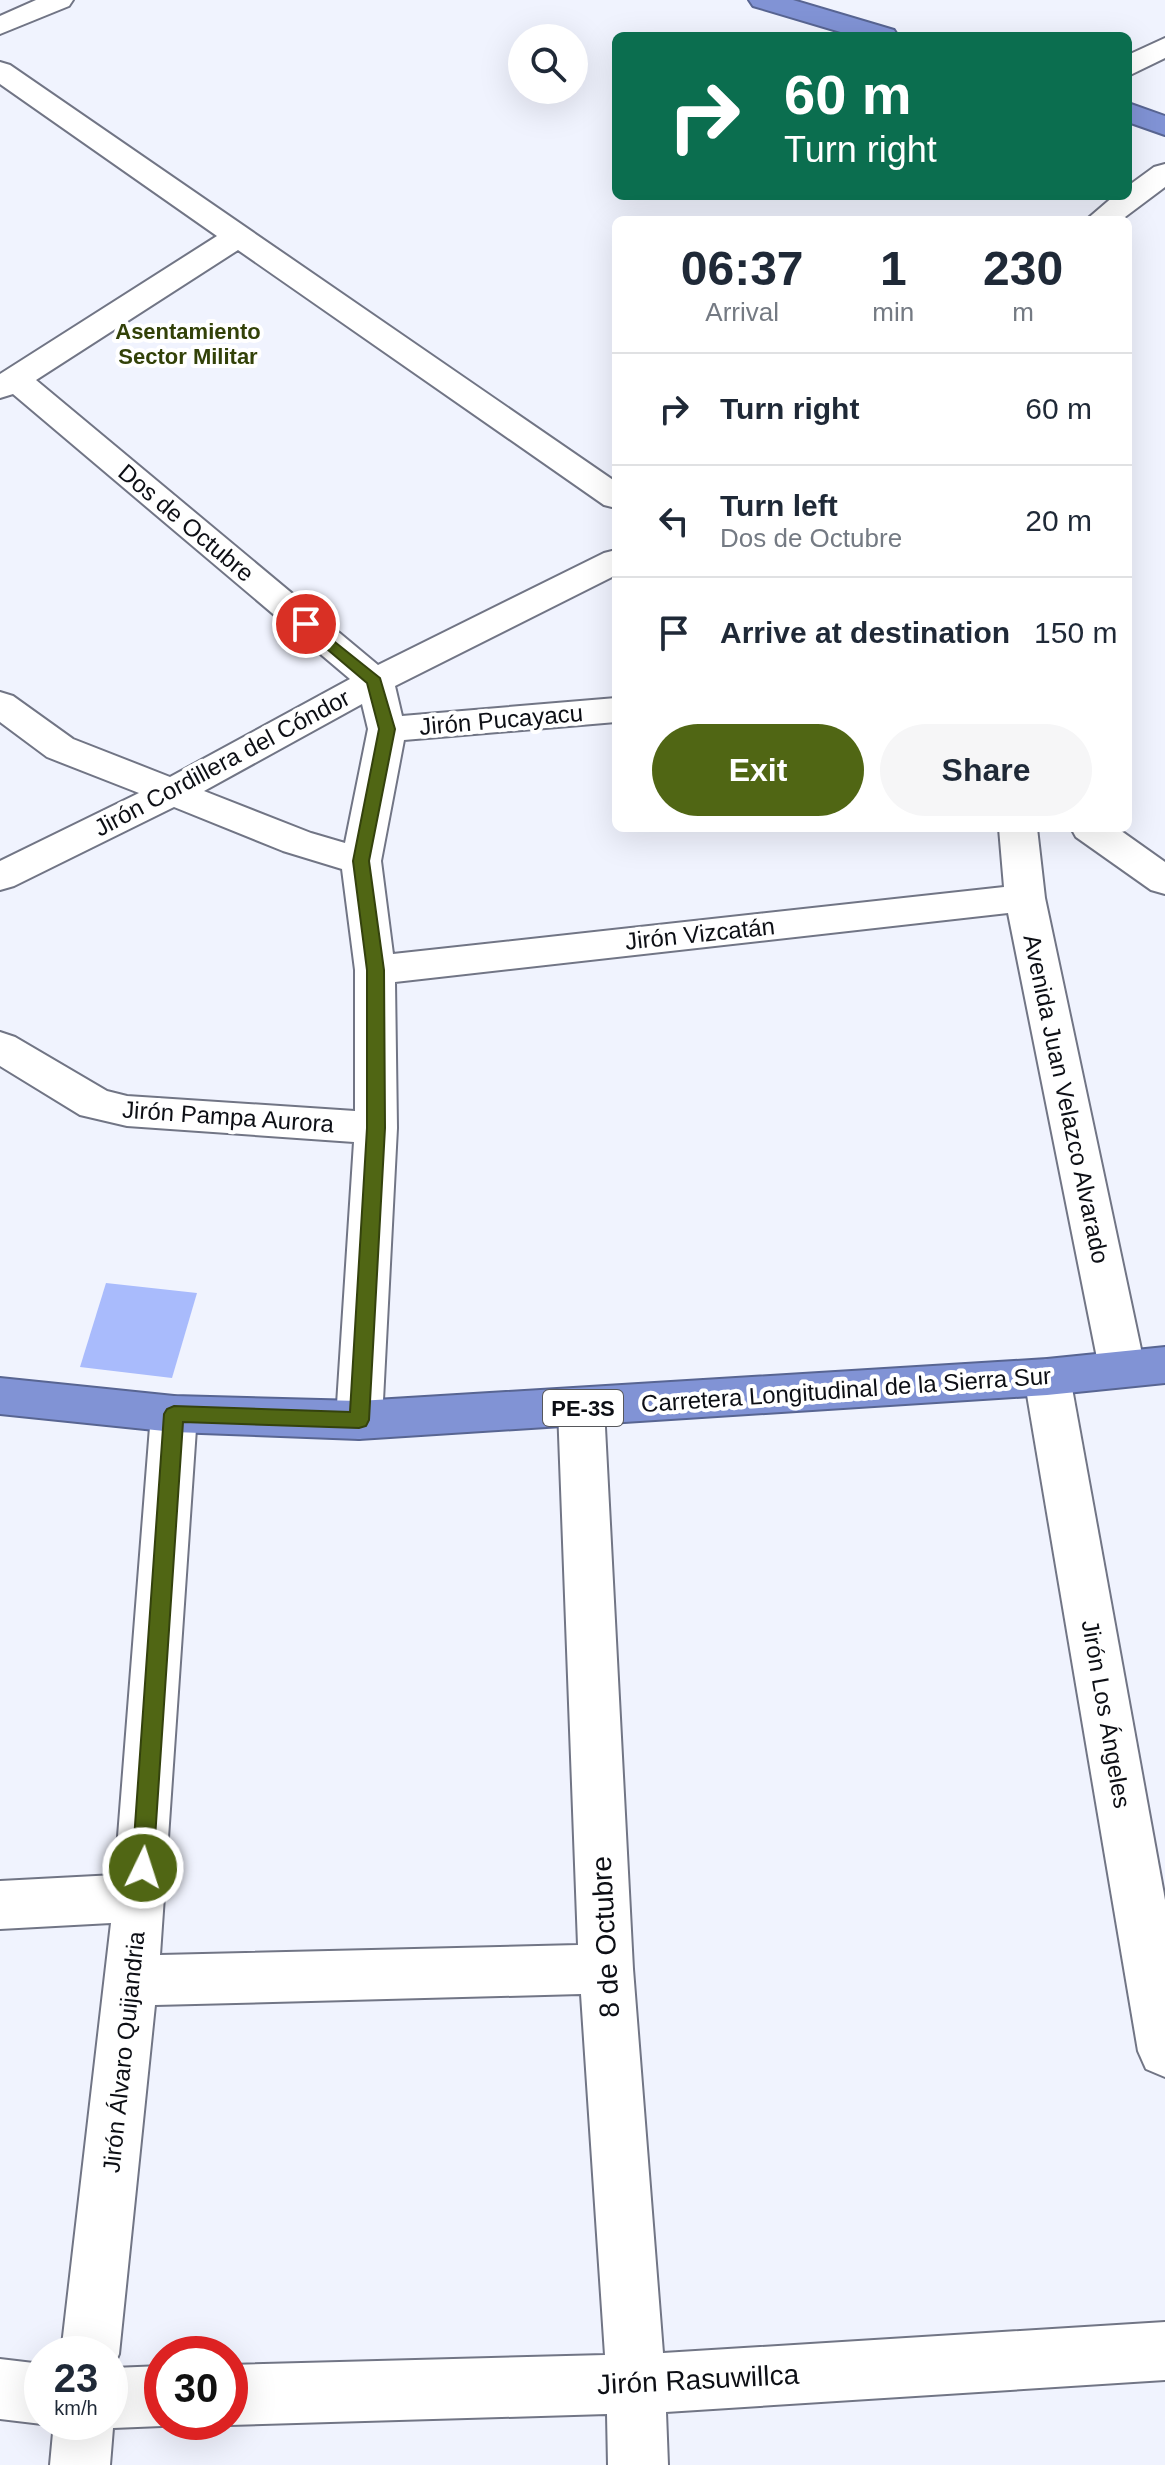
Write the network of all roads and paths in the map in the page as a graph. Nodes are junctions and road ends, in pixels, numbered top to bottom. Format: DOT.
graph roads {
  1 [pos="59,0"];
  2 [pos="763,0"];
  3 [pos="0,26"];
  4 [pos="871,32"];
  5 [pos="1165,47"];
  6 [pos="1132,65"];
  7 [pos="0,71"];
  8 [pos="1132,114"];
  9 [pos="1165,126"];
  10 [pos="1165,173"];
  11 [pos="1132,197"];
  12 [pos="1128,200"];
  13 [pos="1106,216"];
  14 [pos="240,235"];
  15 [pos="7,384"];
  16 [pos="612,495"];
  17 [pos="612,563"];
  18 [pos="375,681"];
  19 [pos="0,704"];
  20 [pos="612,710"];
  21 [pos="387,729"];
  22 [pos="173,792"];
  23 [pos="1018,832"];
  24 [pos="1096,832"];
  25 [pos="361,861"];
  26 [pos="0,877"];
  27 [pos="1165,881"];
  28 [pos="1025,898"];
  29 [pos="375,970"];
  30 [pos="0,1047"];
  31 [pos="376,1128"];
  32 [pos="1144,1366"];
  33 [pos="1047,1377"];
  34 [pos="0,1396"];
  35 [pos="581,1408"];
  36 [pos="174,1414"];
  37 [pos="359,1420"];
  38 [pos="140,1898"];
  39 [pos="0,1905"];
  40 [pos="606,1969"];
  41 [pos="132,1981"];
  42 [pos="1165,2051"];
  43 [pos="92,2336"];
  44 [pos="1165,2351"];
  45 [pos="636,2384"];
  46 [pos="0,2389"];
  47 [pos="24,2392"];
  48 [pos="248,2395"];
  49 [pos="82,2440"];
  50 [pos="80,2465"];
  51 [pos="638,2465"];
  1 -- 3 [label="street"];
  2 -- 4 [label="highway"];
  5 -- 6 [label="street"];
  7 -- 14 [label="street"];
  8 -- 9 [label="highway"];
  10 -- 11 [label="street"];
  12 -- 13 [label="street"];
  14 -- 15 [label="street"];
  14 -- 16 [label="street"];
  15 -- 18 [label="street, Dos de Octubre"];
  17 -- 18 [label="street, Jirón Cordillera del Cóndor"];
  18 -- 21 [label="street"];
  18 -- 22 [label="street, Jirón Cordillera del Cóndor"];
  19 -- 22 [label="street"];
  20 -- 21 [label="street, Jirón Pucayacu"];
  21 -- 25 [label="street"];
  22 -- 25 [label="street"];
  22 -- 26 [label="street, Jirón Cordillera del Cóndor"];
  23 -- 28 [label="street, Avenida Juan Velazco Alvarado"];
  24 -- 27 [label="street"];
  25 -- 29 [label="street"];
  28 -- 29 [label="street, Jirón Vizcatán"];
  28 -- 32 [label="street, Avenida Juan Velazco Alvarado"];
  29 -- 31 [label="street"];
  30 -- 31 [label="street, Jirón Pampa Aurora"];
  31 -- 37 [label="street"];
  32 -- 33 [label="highway, Carretera Longitudinal de la Sierra Sur / PE-3S"];
  33 -- 35 [label="highway, Carretera Longitudinal de la Sierra Sur / PE-3S"];
  33 -- 42 [label="street, Jirón Los Ángeles"];
  34 -- 36 [label="highway, Carretera Longitudinal de la Sierra Sur / PE-3S"];
  35 -- 37 [label="highway, Carretera Longitudinal de la Sierra Sur / PE-3S"];
  35 -- 40 [label="street, 8 de Octubre"];
  36 -- 37 [label="highway, Carretera Longitudinal de la Sierra Sur / PE-3S"];
  36 -- 38 [label="street, Jirón Álvaro Quijandria"];
  38 -- 39 [label="street"];
  38 -- 41 [label="street, Jirón Álvaro Quijandria"];
  40 -- 41 [label="street"];
  40 -- 45 [label="street, 8 de Octubre"];
  41 -- 43 [label="street, Jirón Álvaro Quijandria"];
  44 -- 45 [label="street, Jirón Rasuwillca"];
  45 -- 48 [label="street, Jirón Rasuwillca"];
  45 -- 51 [label="street, 8 de Octubre"];
  46 -- 47 [label="street"];
  49 -- 50 [label="street"];
}
